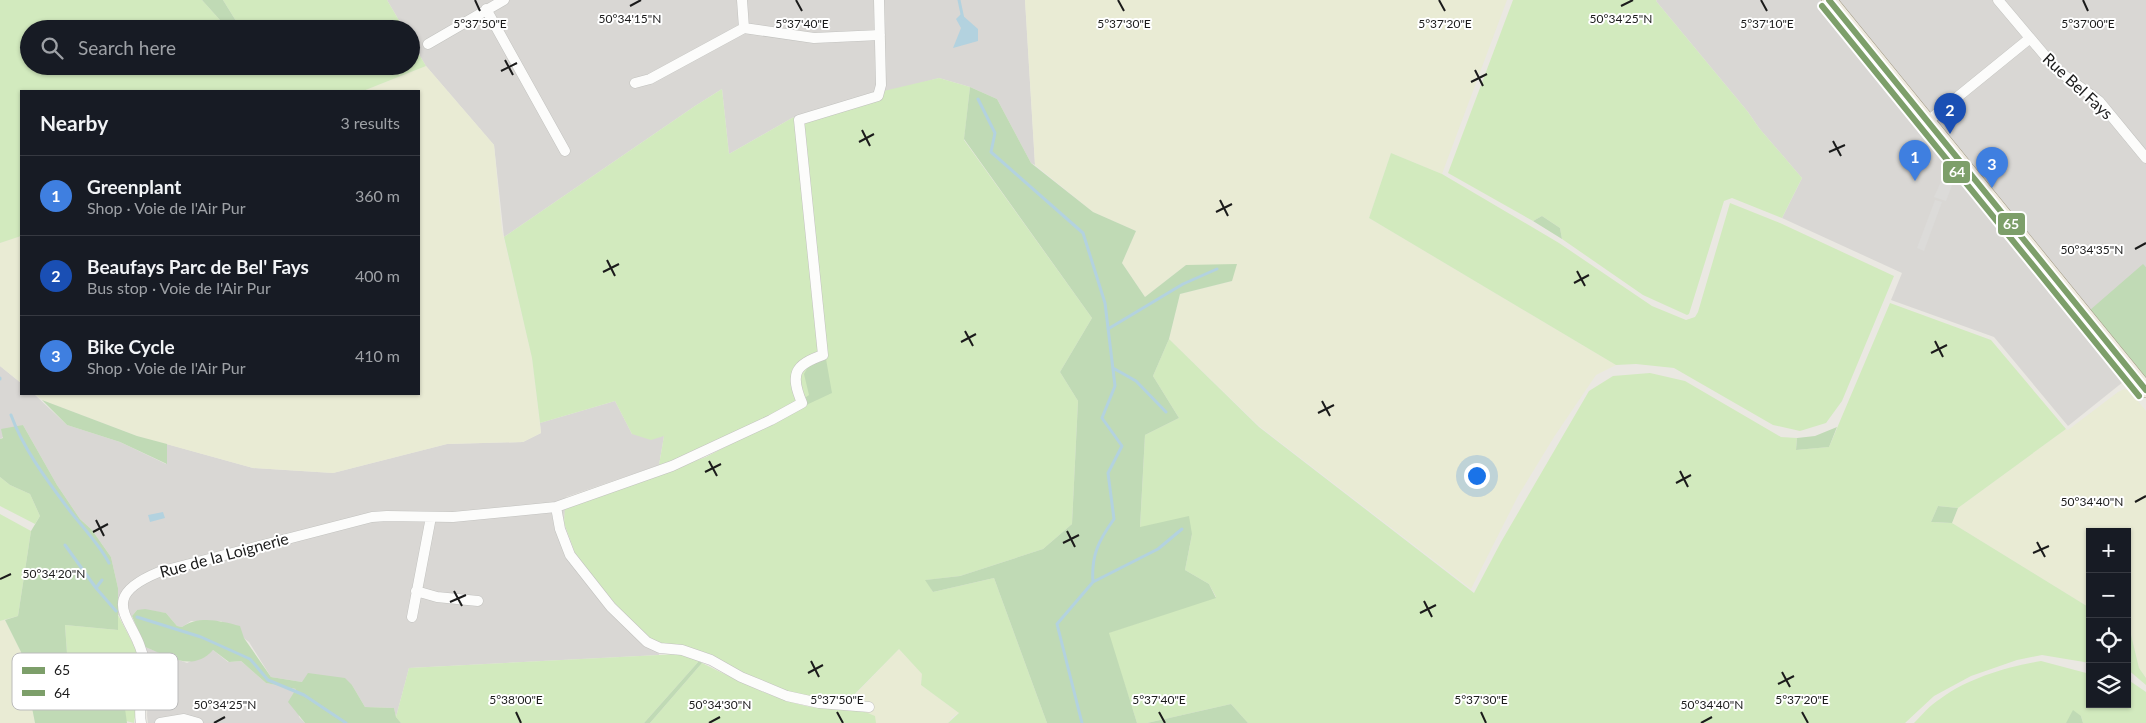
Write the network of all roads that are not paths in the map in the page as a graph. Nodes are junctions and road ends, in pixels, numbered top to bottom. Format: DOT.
graph roads {
  1 [pos="504,0"];
  2 [pos="742,0"];
  3 [pos="879,0"];
  4 [pos="1829,0"];
  5 [pos="1998,0"];
  6 [pos="486,9"];
  7 [pos="744,28"];
  8 [pos="880,35"];
  9 [pos="2029,39"];
  10 [pos="428,44"];
  11 [pos="635,83"];
  12 [pos="1928,121"];
  13 [pos="565,150"];
  14 [pos="2146,158"];
  15 [pos="2146,390"];
  16 [pos="556,507"];
  17 [pos="431,517"];
  18 [pos="416,591"];
  19 [pos="478,601"];
  20 [pos="412,617"];
  21 [pos="141,653"];
  22 [pos="869,707"];
  23 [pos="140,710"];
  24 [pos="141,723"];
  25 [pos="160,723"];
  26 [pos="198,723"];
  1 -- 6 [label="street"];
  2 -- 7 [label="street"];
  3 -- 8 [label="street"];
  4 -- 12 [label="main road"];
  5 -- 9 [label="street, Rue Bel Fays"];
  6 -- 10 [label="street"];
  6 -- 13 [label="street"];
  7 -- 8 [label="street"];
  7 -- 11 [label="street"];
  8 -- 16 [label="street, Rue de la Loignerie"];
  9 -- 12 [label="street, Rue Bel Fays"];
  9 -- 14 [label="street, Rue Bel Fays"];
  12 -- 15 [label="main road"];
  16 -- 17 [label="street, Rue de la Loignerie"];
  16 -- 22 [label="street"];
  17 -- 18 [label="street"];
  17 -- 21 [label="street, Rue de la Loignerie"];
  18 -- 19 [label="street"];
  18 -- 20 [label="street"];
  23 -- 24 [label="street, Rue de la Loignerie"];
  25 -- 26 [label="street"];
}
